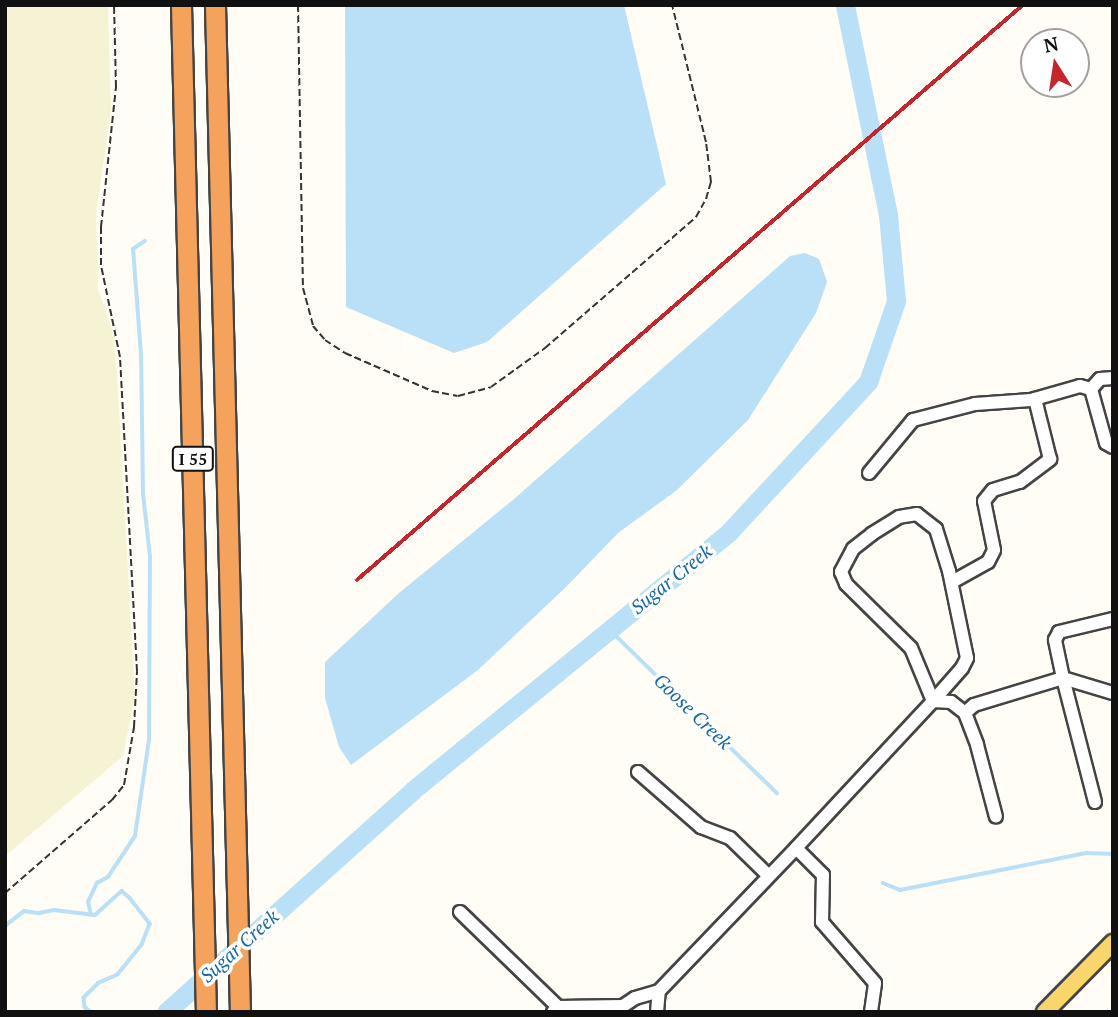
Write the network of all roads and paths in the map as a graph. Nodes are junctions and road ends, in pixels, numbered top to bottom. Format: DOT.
graph roads {
  1 [pos="114,5"];
  2 [pos="181,5"];
  3 [pos="215,5"];
  4 [pos="298,5"];
  5 [pos="672,5"];
  6 [pos="1113,378"];
  7 [pos="1091,389"];
  8 [pos="1035,399"];
  9 [pos="1113,447"];
  10 [pos="869,473"];
  11 [pos="952,582"];
  12 [pos="1113,619"];
  13 [pos="1063,678"];
  14 [pos="1113,693"];
  15 [pos="933,701"];
  16 [pos="965,713"];
  17 [pos="638,772"];
  18 [pos="1095,802"];
  19 [pos="996,817"];
  20 [pos="796,848"];
  21 [pos="769,876"];
  22 [pos="5,893"];
  23 [pos="460,912"];
  24 [pos="1113,943"];
  25 [pos="659,991"];
  26 [pos="555,1009"];
  27 [pos="622,1009"];
  28 [pos="206,1012"];
  29 [pos="240,1012"];
  30 [pos="657,1012"];
  31 [pos="872,1012"];
  32 [pos="1045,1012"];
  1 -- 22 [label="path"];
  2 -- 28 [label="highway, I 55"];
  3 -- 29 [label="highway, I 55"];
  4 -- 5 [label="path"];
  6 -- 7 [label="lane"];
  7 -- 8 [label="lane"];
  7 -- 9 [label="lane"];
  8 -- 10 [label="lane"];
  8 -- 11 [label="lane"];
  11 -- 15 [label="lane"];
  11 -- 15 [label="lane"];
  12 -- 13 [label="lane"];
  13 -- 14 [label="lane"];
  13 -- 16 [label="lane"];
  13 -- 18 [label="lane"];
  15 -- 16 [label="lane"];
  15 -- 20 [label="lane"];
  16 -- 19 [label="lane"];
  17 -- 21 [label="lane"];
  20 -- 21 [label="lane"];
  20 -- 31 [label="lane"];
  21 -- 25 [label="lane"];
  23 -- 26 [label="lane"];
  24 -- 32 [label="main road"];
  25 -- 27 [label="lane"];
  25 -- 30 [label="lane"];
  26 -- 27 [label="lane"];
}
